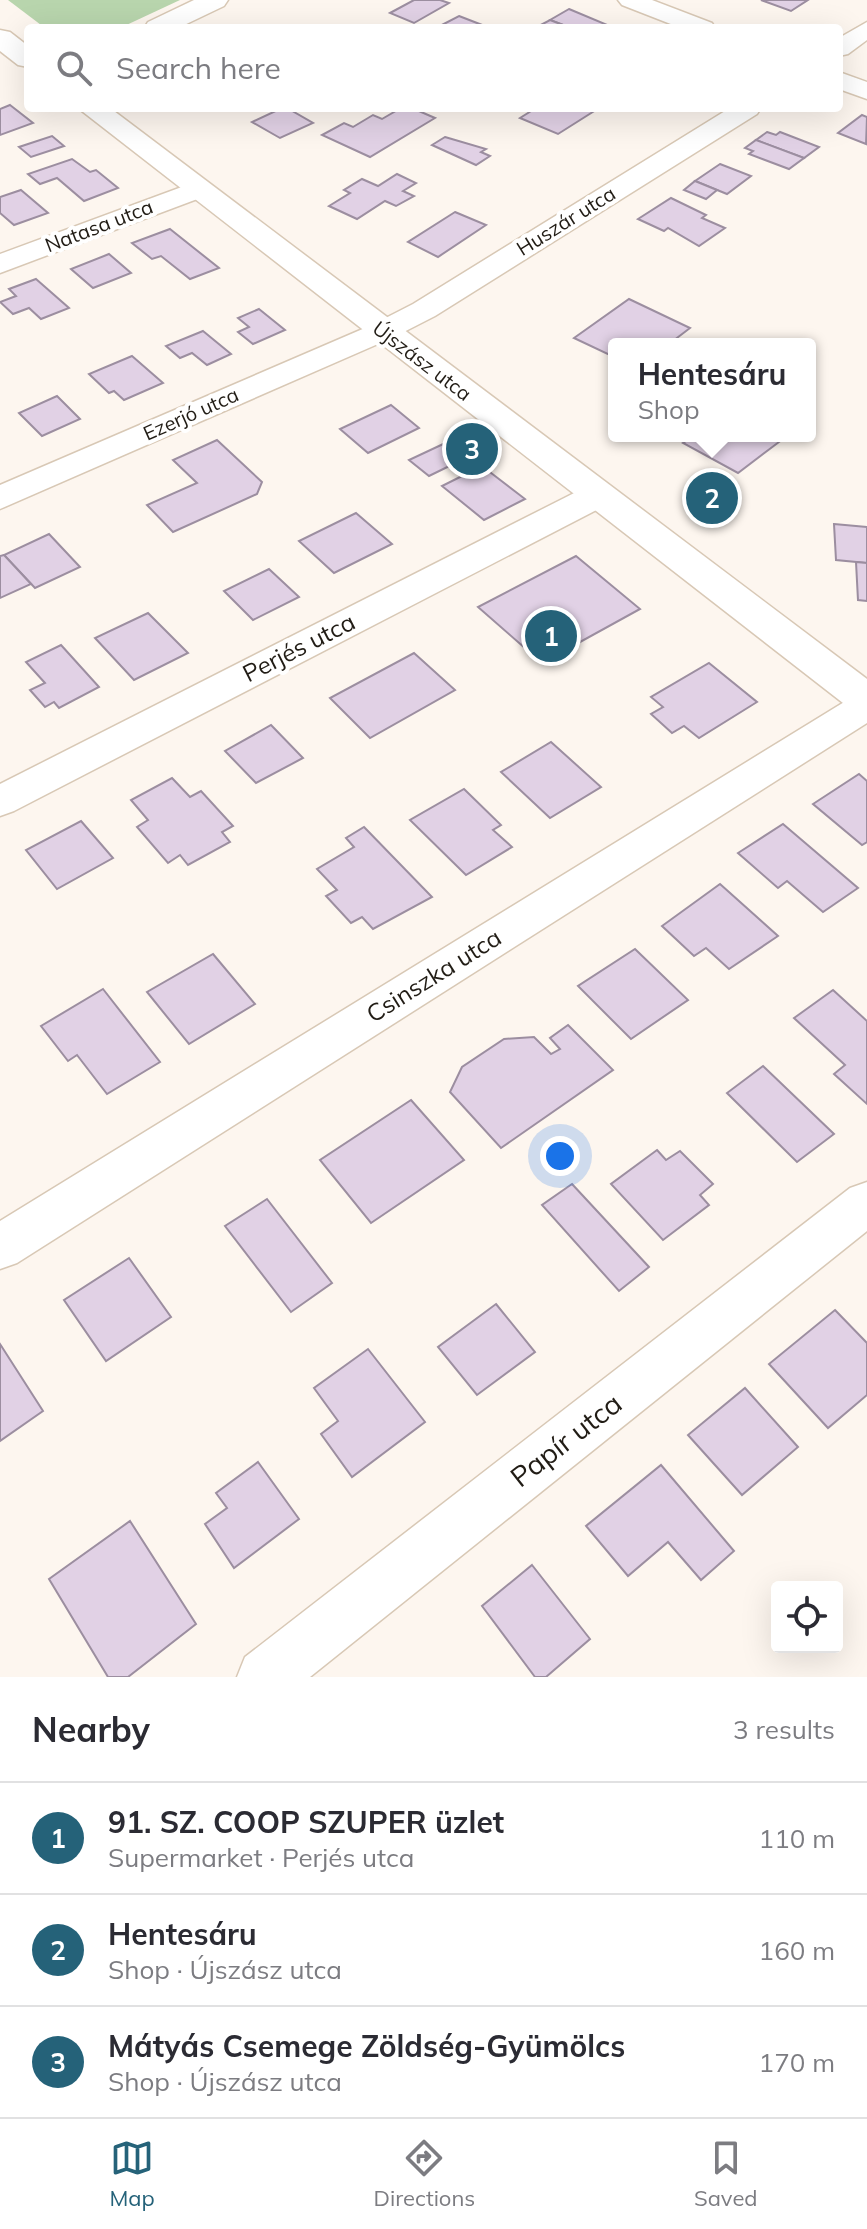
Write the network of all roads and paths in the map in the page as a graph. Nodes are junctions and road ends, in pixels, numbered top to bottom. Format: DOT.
graph roads {
  1 [pos="215,0"];
  2 [pos="630,0"];
  3 [pos="165,24"];
  4 [pos="693,24"];
  5 [pos="867,29"];
  6 [pos="0,38"];
  7 [pos="843,46"];
  8 [pos="23,72"];
  9 [pos="843,82"];
  10 [pos="867,91"];
  11 [pos="97,112"];
  12 [pos="742,112"];
  13 [pos="198,189"];
  14 [pos="0,264"];
  15 [pos="383,331"];
  16 [pos="598,495"];
  17 [pos="0,498"];
  18 [pos="867,702"];
  19 [pos="0,801"];
  20 [pos="867,1203"];
  21 [pos="0,1247"];
  22 [pos="265,1677"];
  1 -- 3 [label="street"];
  2 -- 4 [label="street"];
  5 -- 7 [label="street"];
  6 -- 8 [label="street"];
  9 -- 10 [label="street"];
  11 -- 13 [label="street, Újszász utca"];
  12 -- 15 [label="street, Huszár utca"];
  13 -- 14 [label="street, Natasa utca"];
  13 -- 15 [label="street, Újszász utca"];
  15 -- 16 [label="street, Újszász utca"];
  15 -- 17 [label="street, Ezerjó utca"];
  16 -- 18 [label="street, Újszász utca"];
  16 -- 19 [label="street, Perjés utca"];
  18 -- 21 [label="street, Csinszka utca"];
  20 -- 22 [label="street, Papír utca"];
}
